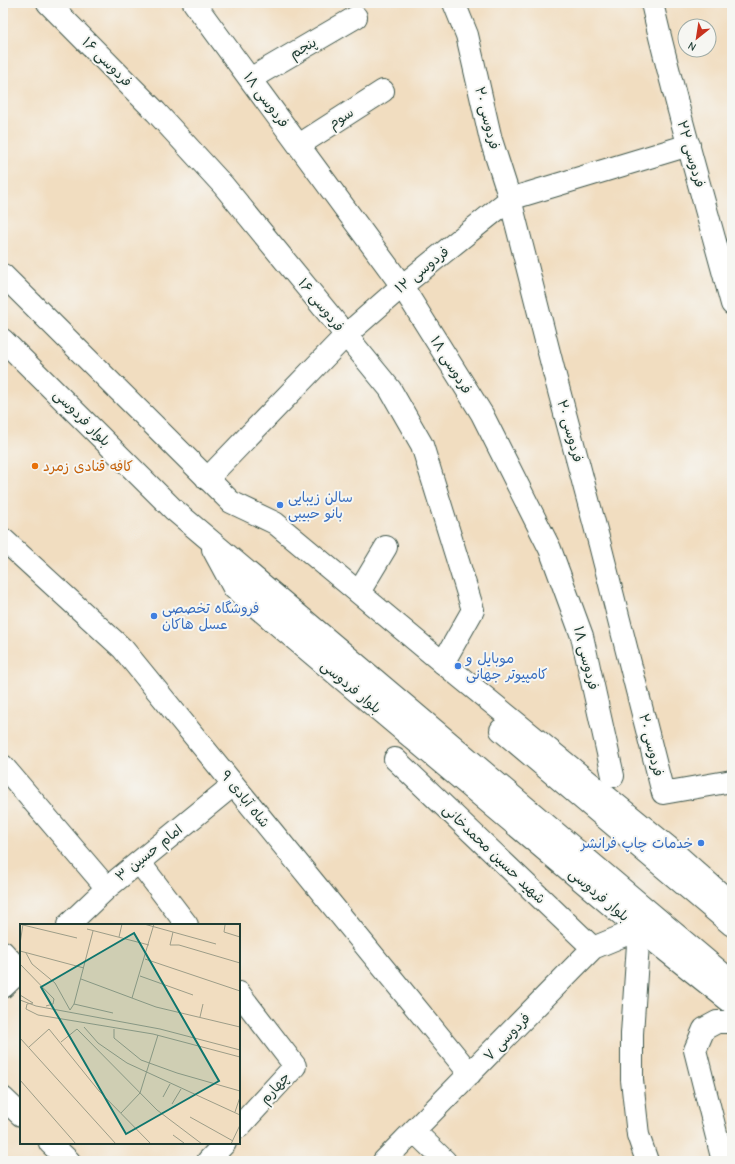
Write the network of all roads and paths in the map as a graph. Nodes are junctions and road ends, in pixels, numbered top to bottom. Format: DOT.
graph roads {
  1 [pos="48,3"];
  2 [pos="194,3"];
  3 [pos="454,3"];
  4 [pos="652,3"];
  5 [pos="356,17"];
  6 [pos="250,79"];
  7 [pos="383,91"];
  8 [pos="299,145"];
  9 [pos="689,145"];
  10 [pos="510,199"];
  11 [pos="3,275"];
  12 [pos="402,286"];
  13 [pos="732,304"];
  14 [pos="346,335"];
  15 [pos="3,340"];
  16 [pos="206,479"];
  17 [pos="231,502"];
  18 [pos="206,537"];
  19 [pos="3,540"];
  20 [pos="386,547"];
  21 [pos="358,592"];
  22 [pos="443,663"];
  23 [pos="395,759"];
  24 [pos="3,766"];
  25 [pos="613,776"];
  26 [pos="732,781"];
  27 [pos="233,785"];
  28 [pos="139,862"];
  29 [pos="107,888"];
  30 [pos="732,904"];
  31 [pos="69,924"];
  32 [pos="186,924"];
  33 [pos="732,925"];
  34 [pos="640,929"];
  35 [pos="593,948"];
  36 [pos="3,952"];
  37 [pos="20,970"];
  38 [pos="732,982"];
  39 [pos="3,988"];
  40 [pos="240,994"];
  41 [pos="732,1003"];
  42 [pos="732,1022"];
  43 [pos="470,1074"];
  44 [pos="3,1098"];
  45 [pos="20,1114"];
  46 [pos="240,1126"];
  47 [pos="414,1131"];
  48 [pos="223,1144"];
  49 [pos="208,1161"];
  50 [pos="384,1161"];
  51 [pos="444,1161"];
  52 [pos="647,1161"];
  53 [pos="723,1161"];
  1 -- 14 [label="street, فردوسی ۱۶"];
  2 -- 6 [label="street, فردوسی ۱۸"];
  3 -- 10 [label="street, فردوسی ۲۰"];
  4 -- 9 [label="street, فردوسی ۲۲"];
  5 -- 6 [label="street, پنجم"];
  6 -- 8 [label="street, فردوسی ۱۸"];
  7 -- 8 [label="street, سوم"];
  8 -- 12 [label="street, فردوسی ۱۸"];
  9 -- 10 [label="street, فردوسی ۱۲"];
  9 -- 13 [label="street, فردوسی ۲۲"];
  10 -- 12 [label="street, فردوسی ۱۲"];
  10 -- 26 [label="street, فردوسی ۲۰"];
  11 -- 16 [label="street"];
  12 -- 14 [label="street, فردوسی ۱۲"];
  12 -- 25 [label="street, فردوسی ۱۸"];
  14 -- 16 [label="street, فردوسی ۱۲"];
  14 -- 22 [label="street, فردوسی ۱۶"];
  15 -- 18 [label="street, بلوار فردوسی"];
  16 -- 17 [label="street"];
  17 -- 21 [label="street"];
  17 -- 33 [label="street"];
  18 -- 34 [label="street, بلوار فردوسی"];
  18 -- 38 [label="street"];
  19 -- 27 [label="street, شاه آبادی ۹"];
  20 -- 21 [label="street"];
  21 -- 22 [label="street"];
  22 -- 30 [label="street"];
  23 -- 35 [label="street, شهید حسین محمدخانی"];
  24 -- 29 [label="street"];
  27 -- 28 [label="street, امام حسین ۳"];
  27 -- 43 [label="street, شاه آبادی ۹"];
  28 -- 29 [label="street, امام حسین ۳"];
  28 -- 32 [label="street"];
  29 -- 31 [label="street, امام حسین ۳"];
  34 -- 35 [label="street, فردوسی ۷"];
  34 -- 41 [label="street, بلوار فردوسی"];
  34 -- 52 [label="street"];
  35 -- 43 [label="street, فردوسی ۷"];
  36 -- 37 [label="street"];
  37 -- 39 [label="street"];
  40 -- 46 [label="street, چهارم"];
  42 -- 53 [label="street"];
  43 -- 47 [label="street, فردوسی ۷"];
  44 -- 45 [label="street"];
  47 -- 50 [label="street, فردوسی ۷"];
  47 -- 51 [label="street"];
  48 -- 49 [label="street"];
}
